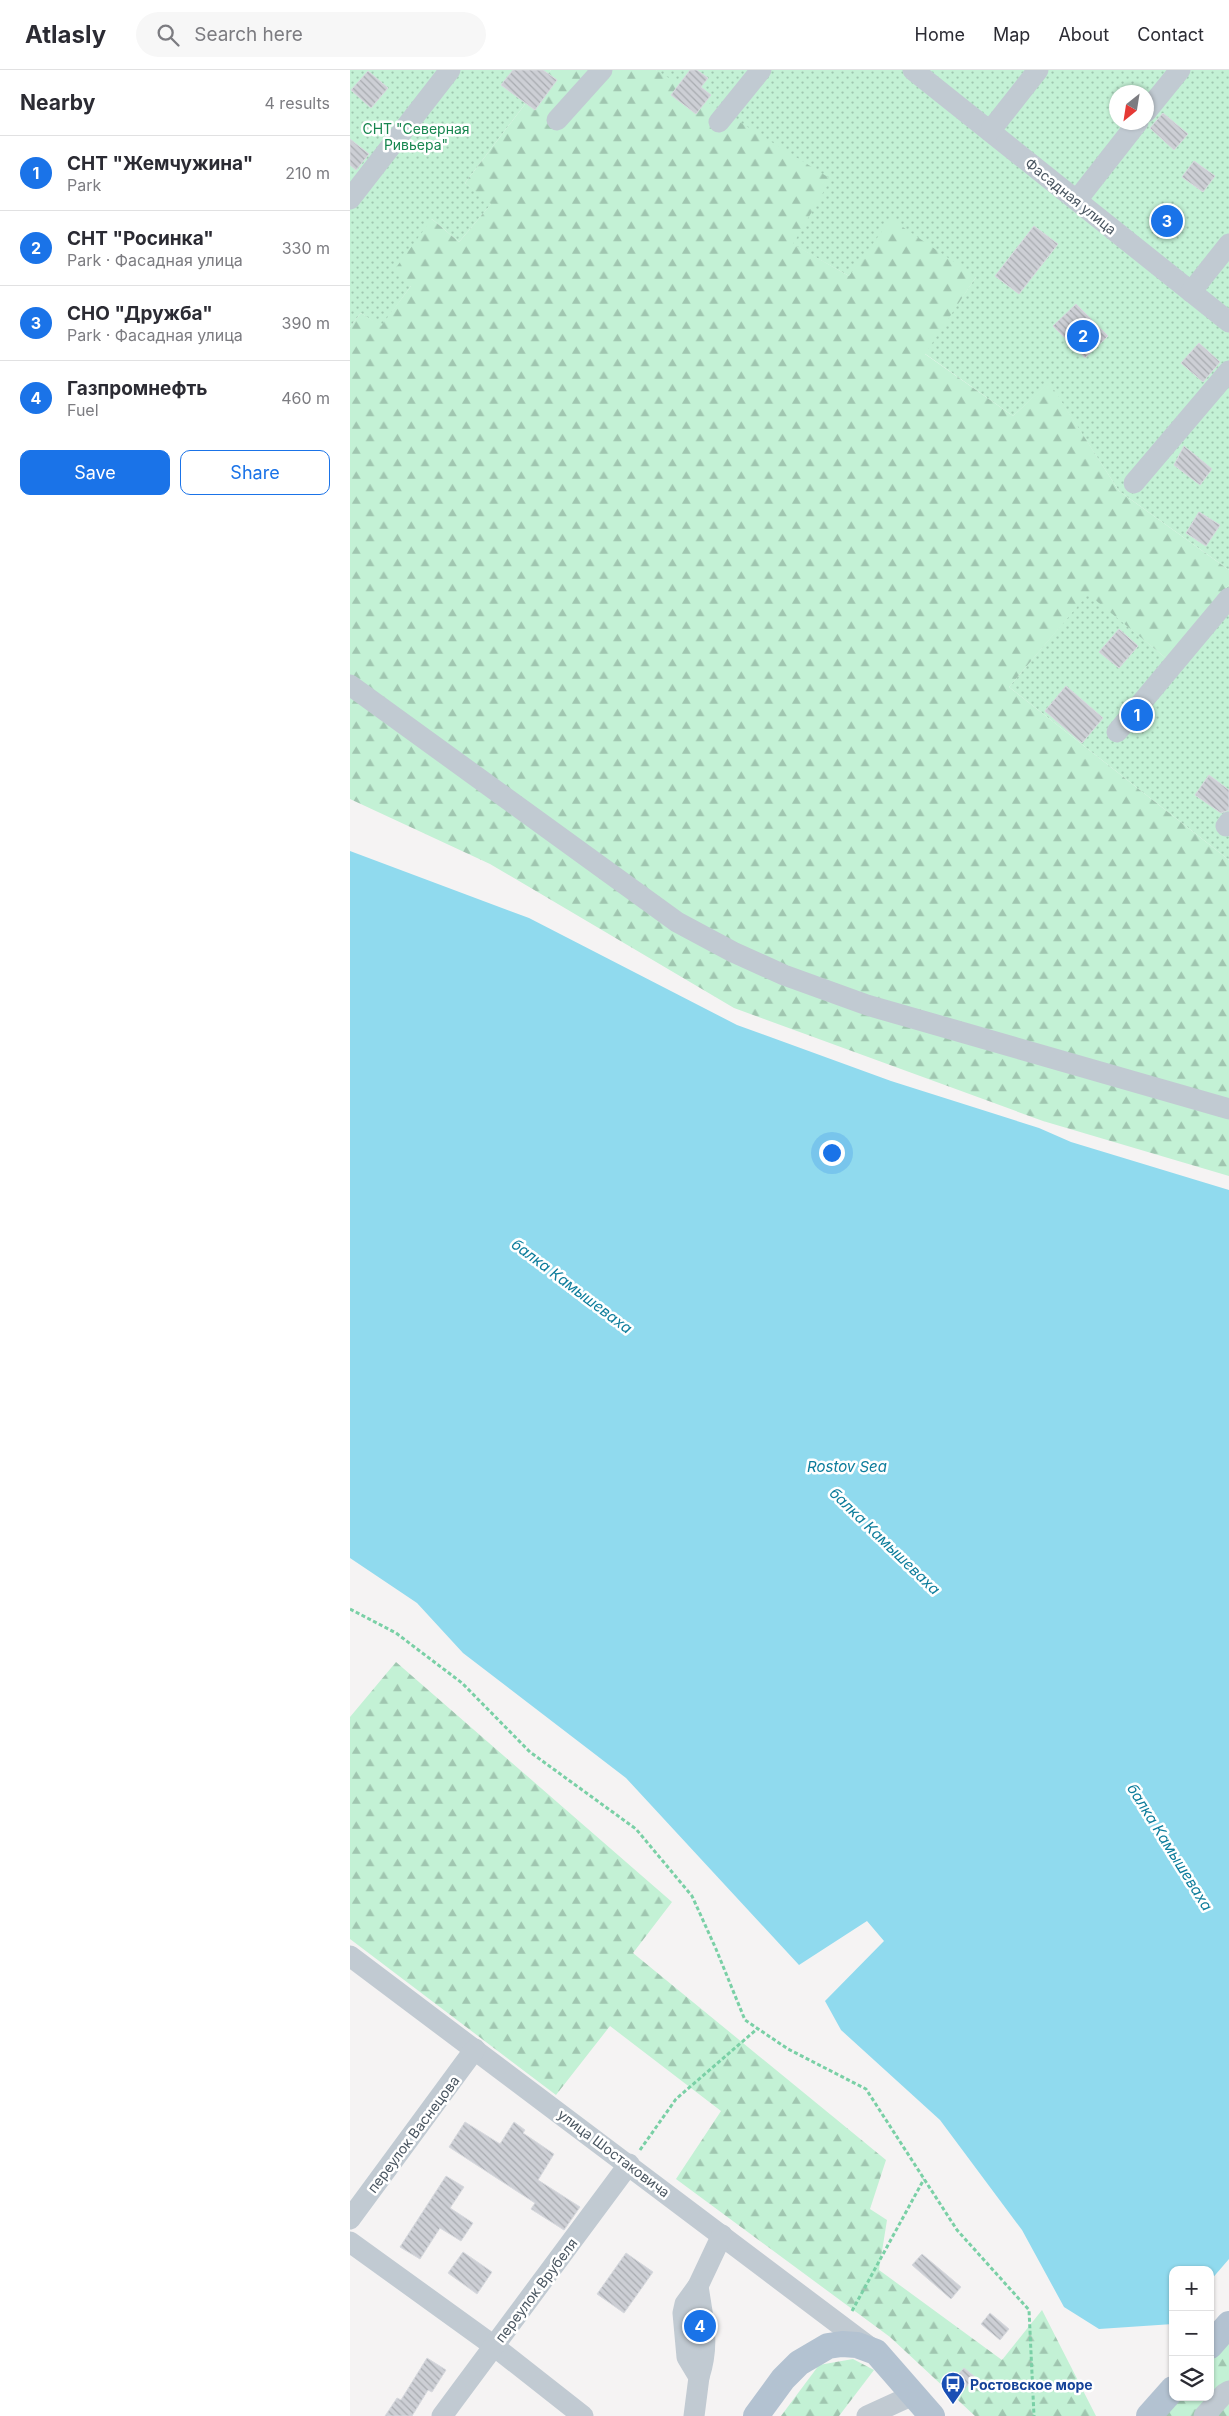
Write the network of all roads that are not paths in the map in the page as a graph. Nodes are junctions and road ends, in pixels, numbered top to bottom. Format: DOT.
graph roads {
  1 [pos="450,70"];
  2 [pos="602,70"];
  3 [pos="762,70"];
  4 [pos="913,70"];
  5 [pos="1038,70"];
  6 [pos="1180,70"];
  7 [pos="1154,102"];
  8 [pos="557,120"];
  9 [pos="719,122"];
  10 [pos="1132,130"];
  11 [pos="990,131"];
  12 [pos="350,198"];
  13 [pos="1077,200"];
  14 [pos="1229,244"];
  15 [pos="1191,292"];
  16 [pos="1229,322"];
  17 [pos="1229,371"];
  18 [pos="1134,483"];
  19 [pos="1229,598"];
  20 [pos="350,684"];
  21 [pos="1117,732"];
  22 [pos="1229,1109"];
  23 [pos="350,1956"];
  24 [pos="475,2049"];
  25 [pos="629,2164"];
  26 [pos="350,2218"];
  27 [pos="722,2235"];
  28 [pos="350,2242"];
  29 [pos="1229,2324"];
  30 [pos="1214,2341"];
  31 [pos="494,2346"];
  32 [pos="876,2352"];
  33 [pos="1229,2391"];
  34 [pos="1169,2394"];
  35 [pos="913,2395"];
  36 [pos="442,2416"];
  37 [pos="583,2416"];
  38 [pos="694,2416"];
  39 [pos="756,2416"];
  40 [pos="867,2416"];
  41 [pos="932,2416"];
  42 [pos="1149,2416"];
  43 [pos="1204,2416"];
  1 -- 12 [label="street"];
  2 -- 8 [label="street"];
  3 -- 9 [label="street"];
  4 -- 11 [label="street, Фасадная улица"];
  5 -- 11 [label="street"];
  6 -- 7 [label="street"];
  10 -- 13 [label="street"];
  11 -- 13 [label="street, Фасадная улица"];
  13 -- 15 [label="street, Фасадная улица"];
  14 -- 15 [label="street"];
  15 -- 16 [label="street, Фасадная улица"];
  17 -- 18 [label="street"];
  19 -- 21 [label="street"];
  20 -- 22 [label="street"];
  23 -- 24 [label="street, улица Шостаковича"];
  24 -- 25 [label="street, улица Шостаковича"];
  24 -- 26 [label="street, переулок Васнецова"];
  25 -- 27 [label="street, улица Шостаковича"];
  25 -- 31 [label="street, переулок Врубеля"];
  27 -- 32 [label="street, улица Шостаковича"];
  27 -- 38 [label="street"];
  28 -- 31 [label="street"];
  29 -- 30 [label="main road"];
  31 -- 36 [label="street, переулок Врубеля"];
  31 -- 37 [label="street"];
  32 -- 35 [label="main road"];
  32 -- 39 [label="main road"];
  33 -- 43 [label="street"];
  34 -- 42 [label="main road"];
  35 -- 40 [label="street"];
  35 -- 41 [label="main road"];
}
